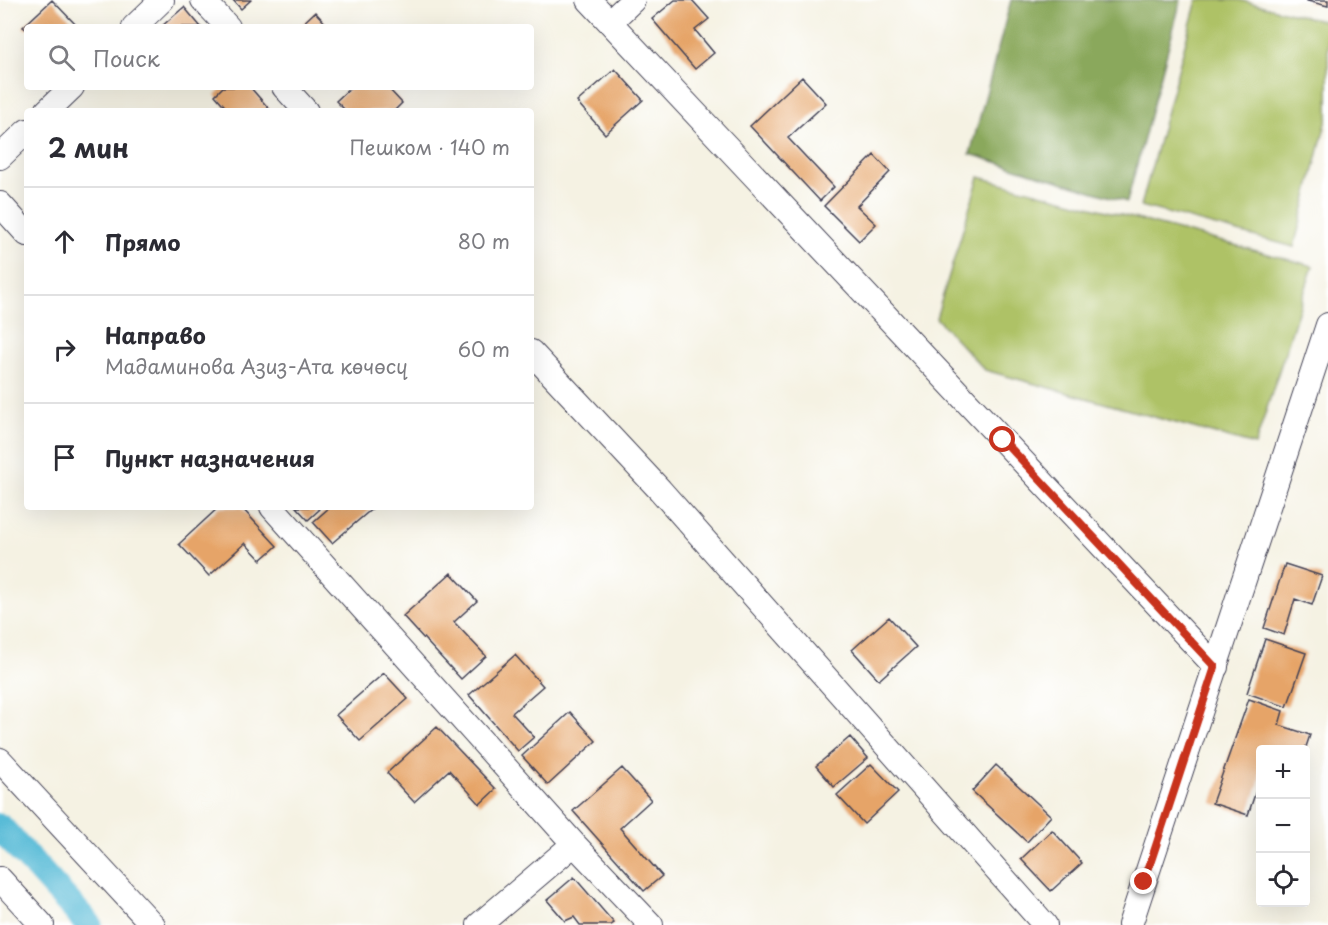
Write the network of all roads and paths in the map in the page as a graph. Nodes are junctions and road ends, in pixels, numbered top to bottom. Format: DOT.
graph roads {
  1 [pos="162,0"];
  2 [pos="203,0"];
  3 [pos="589,0"];
  4 [pos="633,0"];
  5 [pos="610,22"];
  6 [pos="137,24"];
  7 [pos="225,24"];
  8 [pos="69,90"];
  9 [pos="287,90"];
  10 [pos="50,108"];
  11 [pos="303,108"];
  12 [pos="24,133"];
  13 [pos="0,157"];
  14 [pos="0,204"];
  15 [pos="24,231"];
  16 [pos="1328,324"];
  17 [pos="534,355"];
  18 [pos="275,510"];
  19 [pos="1215,667"];
  20 [pos="0,760"];
  21 [pos="574,844"];
  22 [pos="0,879"];
  23 [pos="42,925"];
  24 [pos="153,925"];
  25 [pos="479,925"];
  26 [pos="651,925"];
  27 [pos="1045,925"];
  28 [pos="1130,925"];
  1 -- 6 [label="street"];
  2 -- 7 [label="street"];
  3 -- 5 [label="street"];
  4 -- 5 [label="street"];
  5 -- 19 [label="street"];
  8 -- 10 [label="street"];
  9 -- 11 [label="street"];
  12 -- 13 [label="street"];
  14 -- 15 [label="street"];
  16 -- 19 [label="street"];
  17 -- 27 [label="street"];
  18 -- 21 [label="street"];
  19 -- 28 [label="street"];
  20 -- 24 [label="street"];
  21 -- 25 [label="street"];
  21 -- 26 [label="street"];
  22 -- 23 [label="street"];
}
